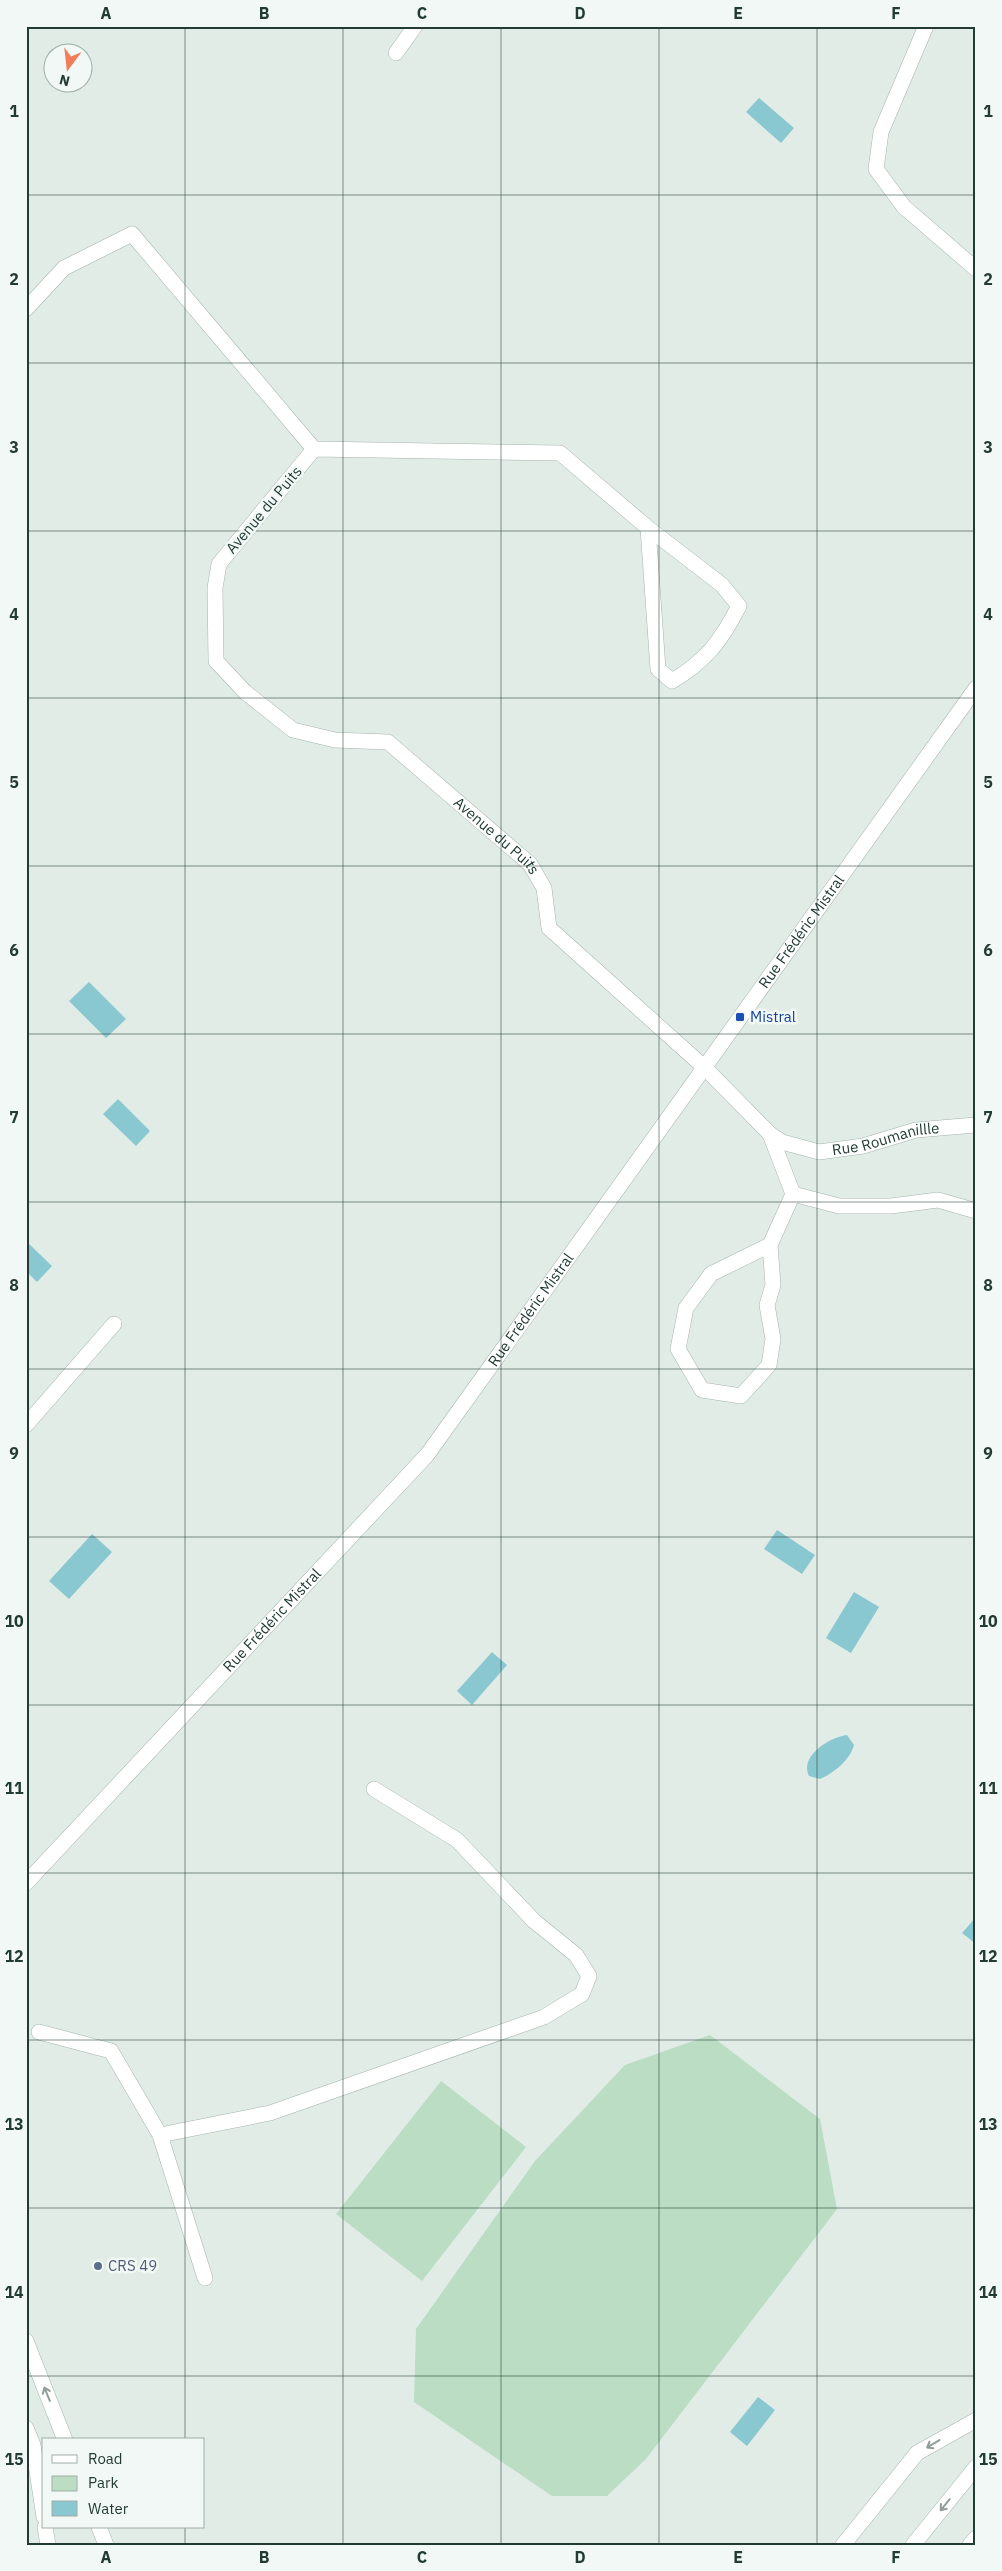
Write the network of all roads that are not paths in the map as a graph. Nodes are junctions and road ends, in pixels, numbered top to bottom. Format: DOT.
graph roads {
  1 [pos="416,26"];
  2 [pos="926,26"];
  3 [pos="396,53"];
  4 [pos="976,269"];
  5 [pos="26,309"];
  6 [pos="314,449"];
  7 [pos="648,528"];
  8 [pos="976,688"];
  9 [pos="704,1068"];
  10 [pos="976,1125"];
  11 [pos="770,1134"];
  12 [pos="794,1194"];
  13 [pos="976,1211"];
  14 [pos="770,1245"];
  15 [pos="114,1324"];
  16 [pos="26,1425"];
  17 [pos="374,1789"];
  18 [pos="26,1883"];
  19 [pos="39,2032"];
  20 [pos="160,2135"];
  21 [pos="205,2278"];
  22 [pos="26,2341"];
  23 [pos="976,2420"];
  24 [pos="26,2428"];
  25 [pos="64,2438"];
  26 [pos="976,2467"];
  27 [pos="42,2504"];
  28 [pos="45,2528"];
  29 [pos="99,2528"];
  30 [pos="976,2538"];
  31 [pos="48,2545"];
  32 [pos="106,2545"];
  33 [pos="843,2545"];
  34 [pos="912,2545"];
  35 [pos="970,2545"];
  1 -- 3 [label="street"];
  2 -- 4 [label="street"];
  5 -- 6 [label="street"];
  6 -- 7 [label="street"];
  6 -- 9 [label="street, Avenue du Puits"];
  7 -- 7 [label="street"];
  8 -- 9 [label="street, Rue Frédéric Mistral"];
  9 -- 11 [label="street, Avenue du Puits"];
  9 -- 18 [label="street, Rue Frédéric Mistral"];
  10 -- 11 [label="street, Rue Roumanillle"];
  11 -- 12 [label="street"];
  12 -- 13 [label="street"];
  12 -- 14 [label="street"];
  14 -- 14 [label="street"];
  15 -- 16 [label="street"];
  17 -- 20 [label="street"];
  19 -- 20 [label="street"];
  20 -- 21 [label="street"];
  25 -- 22 [label="street, one-way"];
  23 -- 33 [label="street, one-way"];
  24 -- 27 [label="street"];
  26 -- 34 [label="street, one-way"];
  28 -- 31 [label="street"];
  29 -- 32 [label="street"];
  30 -- 35 [label="street"];
}
